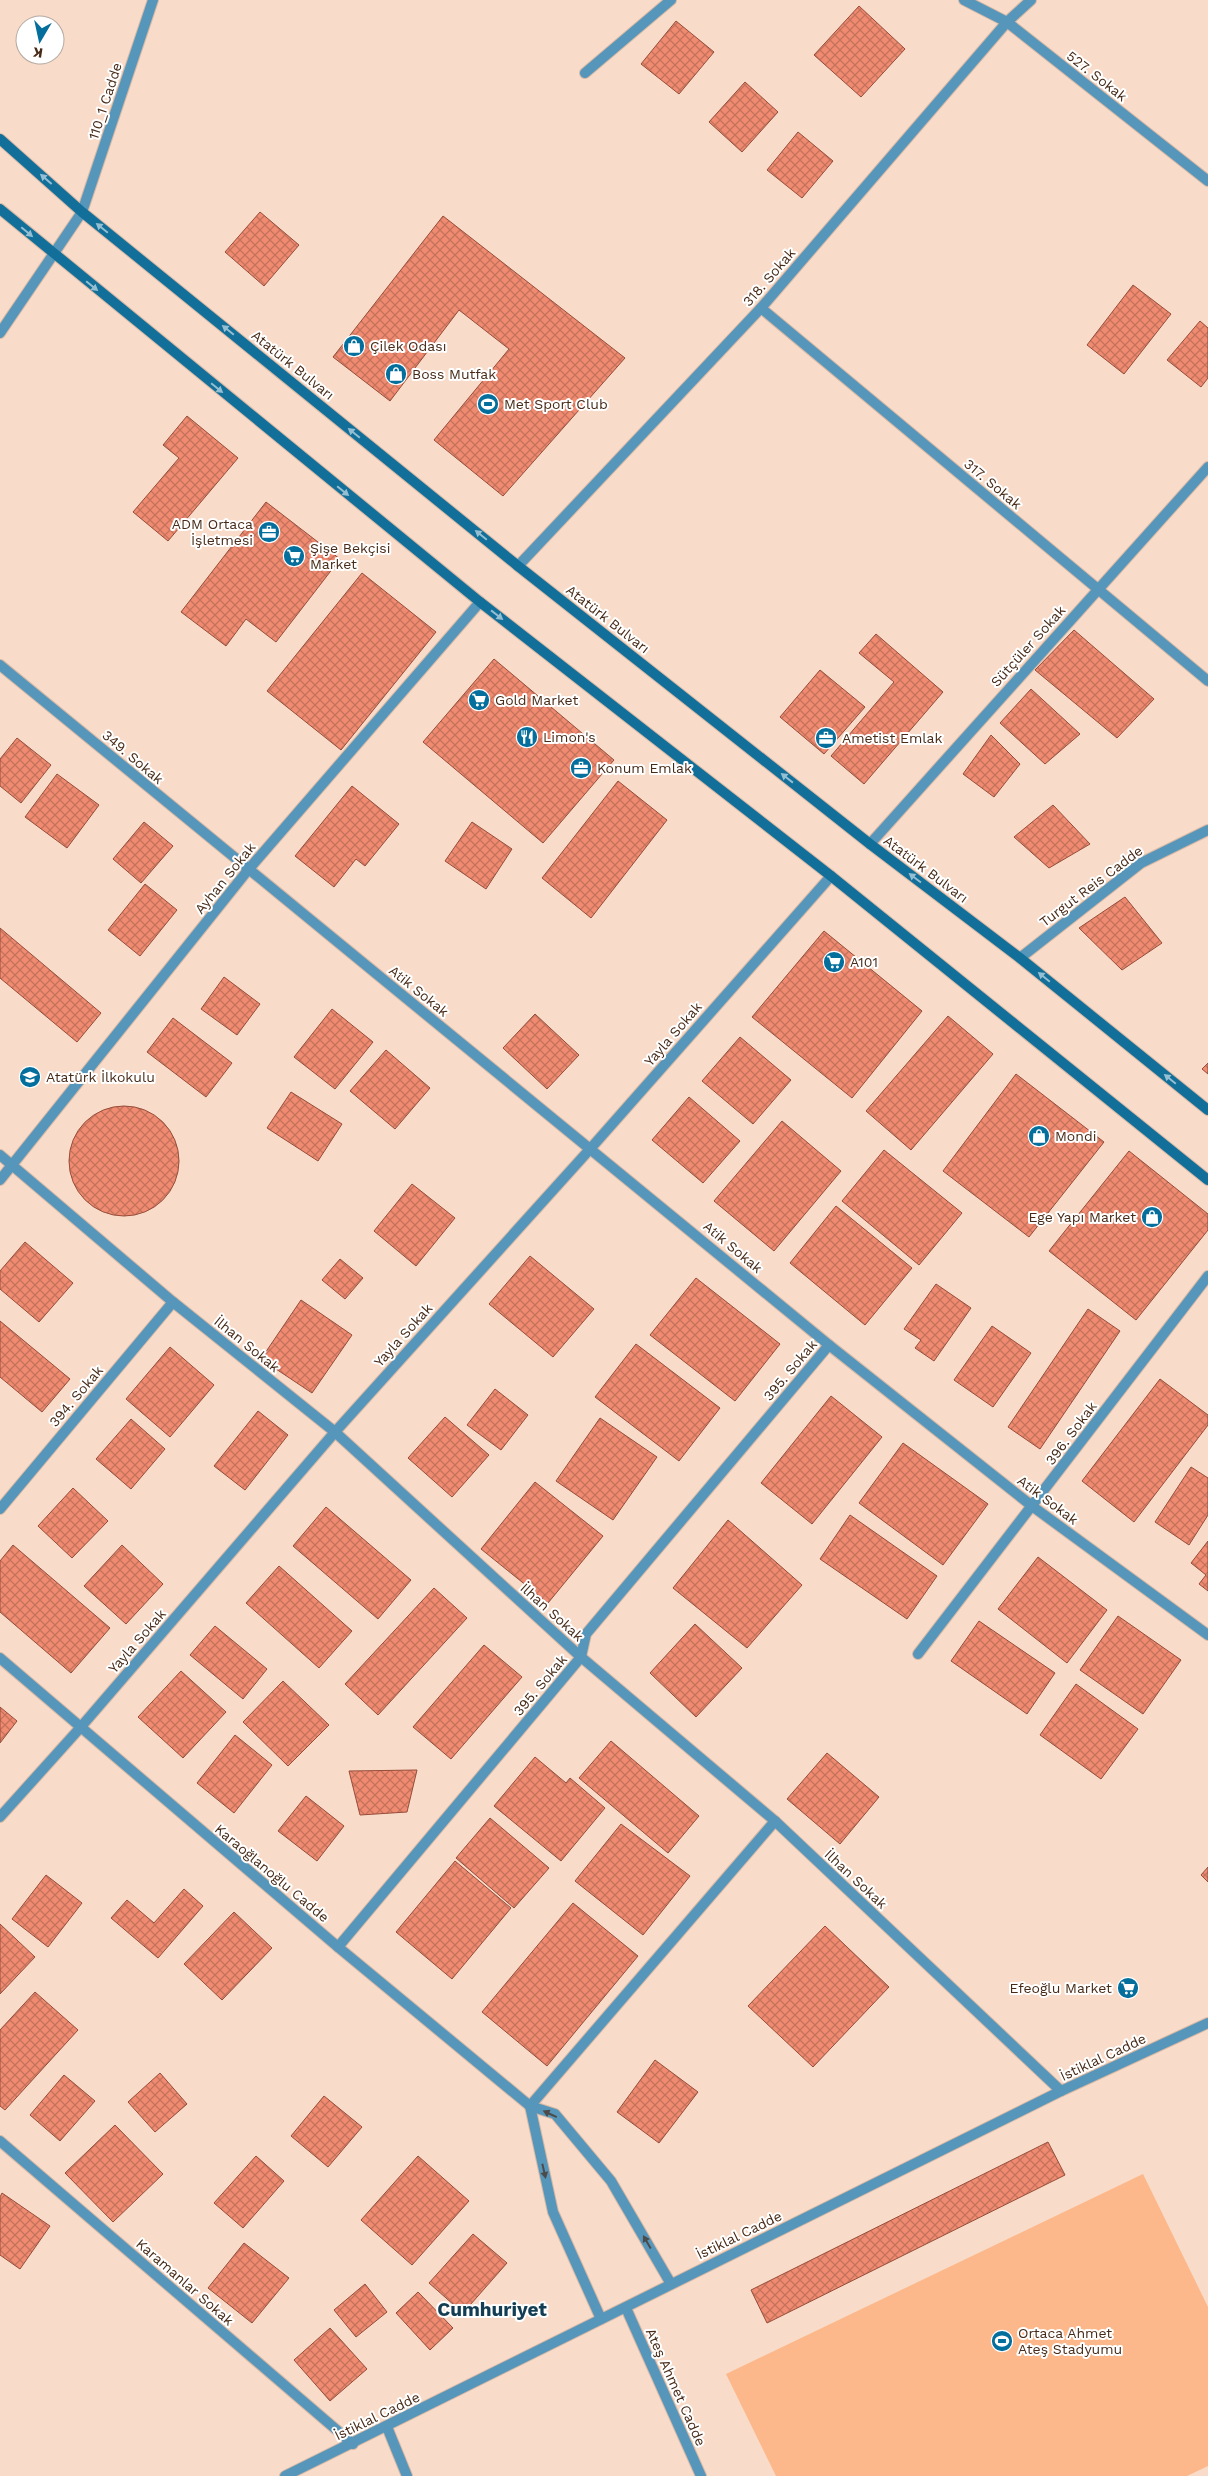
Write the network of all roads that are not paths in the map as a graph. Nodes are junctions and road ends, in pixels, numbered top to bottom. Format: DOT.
graph roads {
  1 [pos="153,0"];
  2 [pos="671,0"];
  3 [pos="964,0"];
  4 [pos="1031,0"];
  5 [pos="1007,22"];
  6 [pos="585,73"];
  7 [pos="0,139"];
  8 [pos="1208,181"];
  9 [pos="0,209"];
  10 [pos="82,212"];
  11 [pos="54,255"];
  12 [pos="761,308"];
  13 [pos="0,333"];
  14 [pos="1208,467"];
  15 [pos="518,566"];
  16 [pos="1097,588"];
  17 [pos="480,602"];
  18 [pos="0,665"];
  19 [pos="1208,681"];
  20 [pos="1208,830"];
  21 [pos="870,844"];
  22 [pos="248,870"];
  23 [pos="831,876"];
  24 [pos="1020,958"];
  25 [pos="1208,1110"];
  26 [pos="591,1148"];
  27 [pos="0,1155"];
  28 [pos="12,1166"];
  29 [pos="0,1180"];
  30 [pos="1208,1180"];
  31 [pos="1208,1276"];
  32 [pos="174,1302"];
  33 [pos="829,1345"];
  34 [pos="335,1432"];
  35 [pos="1032,1506"];
  36 [pos="0,1509"];
  37 [pos="1208,1635"];
  38 [pos="918,1654"];
  39 [pos="581,1657"];
  40 [pos="0,1658"];
  41 [pos="80,1728"];
  42 [pos="0,1817"];
  43 [pos="775,1822"];
  44 [pos="338,1947"];
  45 [pos="1208,2024"];
  46 [pos="1061,2091"];
  47 [pos="530,2106"];
  48 [pos="0,2141"];
  49 [pos="671,2284"];
  50 [pos="626,2308"];
  51 [pos="601,2319"];
  52 [pos="387,2427"];
  53 [pos="352,2444"];
  54 [pos="284,2476"];
  55 [pos="407,2476"];
  56 [pos="701,2476"];
  1 -- 10 [label="street, 110_1 Cadde"];
  2 -- 6 [label="street"];
  3 -- 5 [label="street, 527. Sokak"];
  4 -- 5 [label="street, 318. Sokak"];
  5 -- 8 [label="street, 527. Sokak"];
  5 -- 12 [label="street, 318. Sokak"];
  10 -- 7 [label="main road, Atatürk Bulvarı, one-way"];
  9 -- 11 [label="main road, one-way"];
  10 -- 11 [label="street, 110_1 Cadde"];
  15 -- 10 [label="main road, Atatürk Bulvarı, one-way"];
  11 -- 13 [label="street, 110_1 Cadde"];
  11 -- 17 [label="main road, one-way"];
  12 -- 15 [label="street, 318. Sokak"];
  12 -- 16 [label="street, 317. Sokak"];
  14 -- 16 [label="street, Sütçüler Sokak"];
  21 -- 15 [label="main road, Atatürk Bulvarı, one-way"];
  16 -- 19 [label="street, 317. Sokak"];
  16 -- 21 [label="street, Sütçüler Sokak"];
  17 -- 22 [label="street, Ayhan Sokak"];
  17 -- 23 [label="main road, one-way"];
  18 -- 22 [label="street, 349. Sokak"];
  20 -- 24 [label="street, Turgut Reis Cadde"];
  24 -- 21 [label="main road, Atatürk Bulvarı, one-way"];
  22 -- 26 [label="street, Atik Sokak"];
  22 -- 28 [label="street, Ayhan Sokak"];
  23 -- 26 [label="street, Yayla Sokak"];
  23 -- 30 [label="main road"];
  25 -- 24 [label="main road, Atatürk Bulvarı, one-way"];
  26 -- 33 [label="street, Atik Sokak"];
  26 -- 34 [label="street, Yayla Sokak"];
  27 -- 28 [label="street, İlhan Sokak"];
  28 -- 29 [label="street, Ayhan Sokak"];
  28 -- 32 [label="street, İlhan Sokak"];
  31 -- 35 [label="street, 396. Sokak"];
  32 -- 34 [label="street, İlhan Sokak"];
  32 -- 36 [label="street, 394. Sokak"];
  33 -- 35 [label="street, Atik Sokak"];
  33 -- 39 [label="street, 395. Sokak"];
  34 -- 39 [label="street, İlhan Sokak"];
  34 -- 41 [label="street, Yayla Sokak"];
  35 -- 37 [label="street, Atik Sokak"];
  35 -- 38 [label="street, 396. Sokak"];
  39 -- 43 [label="street, İlhan Sokak"];
  39 -- 44 [label="street, 395. Sokak"];
  40 -- 41 [label="street, Karaoğlanoğlu Cadde"];
  41 -- 42 [label="street, Yayla Sokak"];
  41 -- 44 [label="street, Karaoğlanoğlu Cadde"];
  43 -- 46 [label="street, İlhan Sokak"];
  43 -- 47 [label="street"];
  44 -- 47 [label="street, Karaoğlanoğlu Cadde"];
  45 -- 46 [label="street, İstiklal Cadde"];
  46 -- 49 [label="street, İstiklal Cadde"];
  49 -- 47 [label="street, Karaoğlanoğlu Cadde, one-way"];
  47 -- 51 [label="street, one-way"];
  48 -- 53 [label="street, Karamanlar Sokak"];
  49 -- 50 [label="street, İstiklal Cadde"];
  50 -- 51 [label="street, İstiklal Cadde"];
  50 -- 56 [label="street, Ateş Ahmet Cadde"];
  51 -- 52 [label="street, İstiklal Cadde"];
  52 -- 53 [label="street, İstiklal Cadde"];
  52 -- 55 [label="street"];
  53 -- 54 [label="street, İstiklal Cadde"];
}
